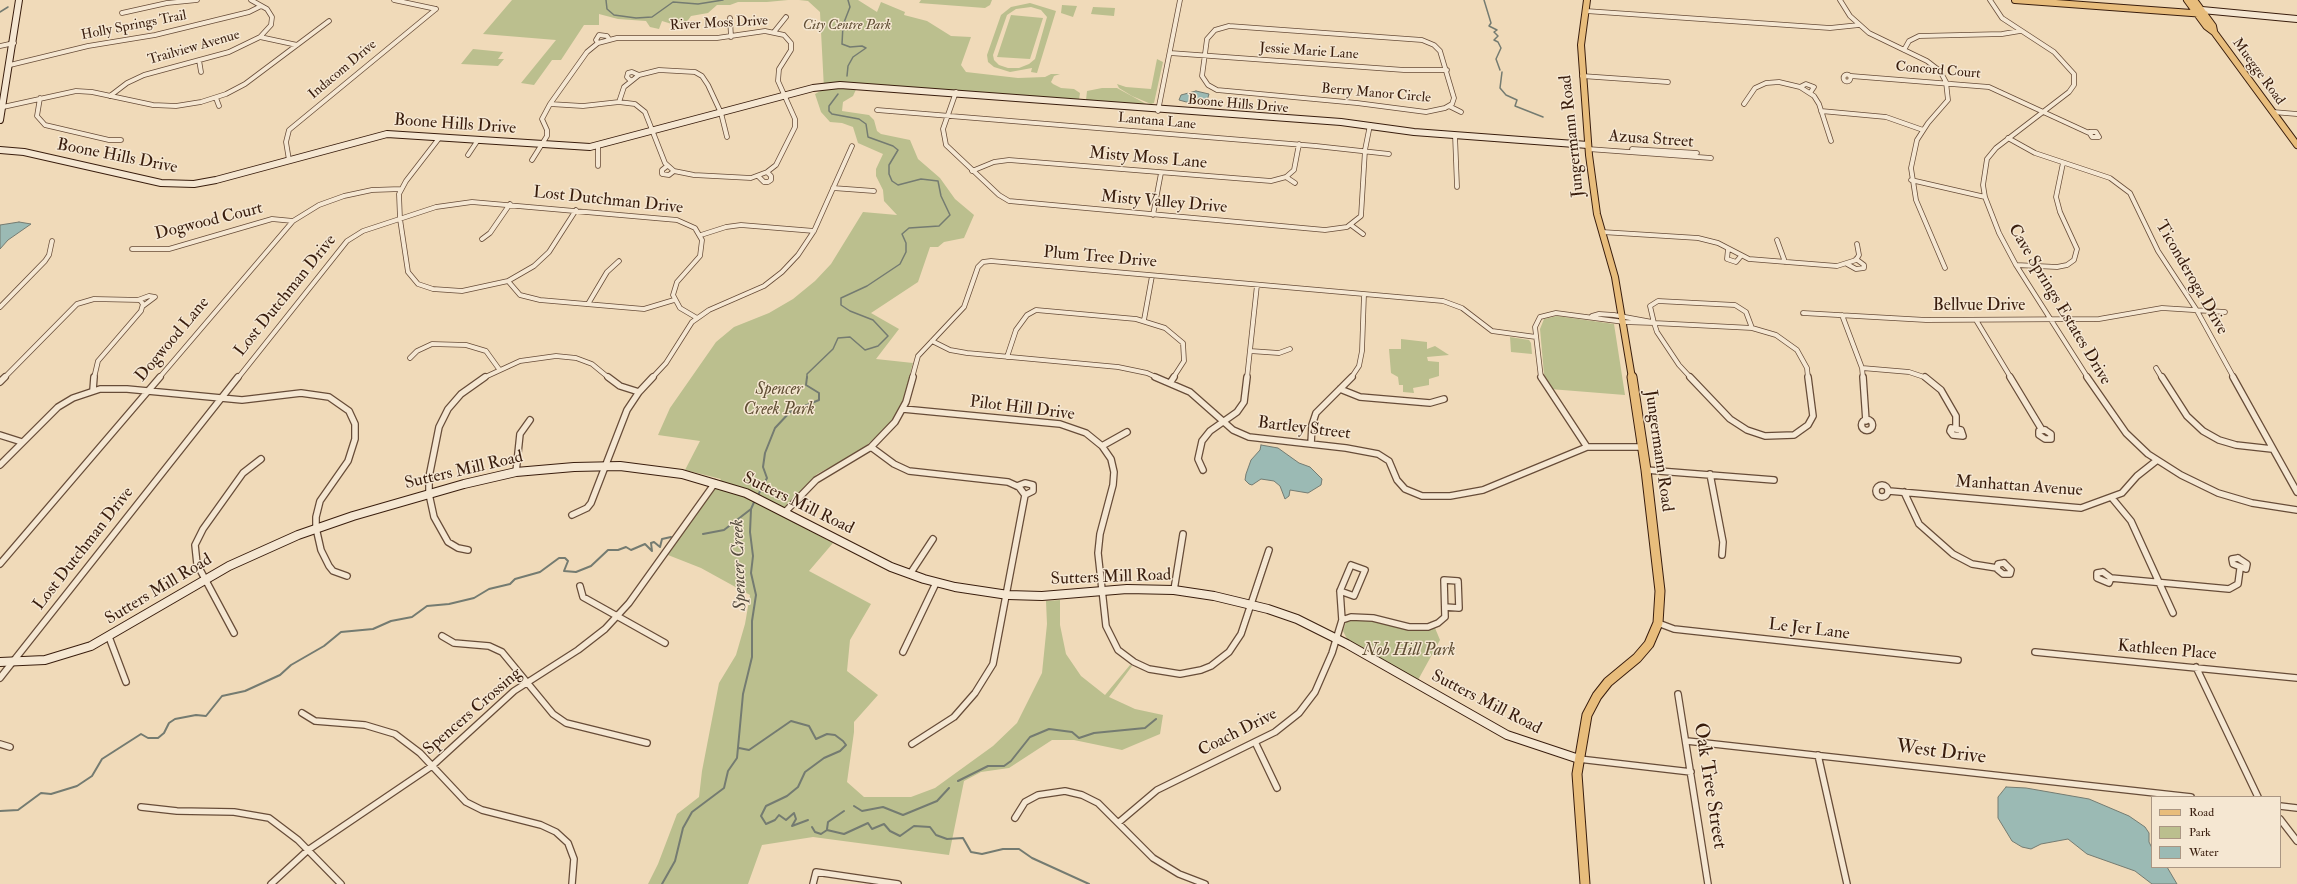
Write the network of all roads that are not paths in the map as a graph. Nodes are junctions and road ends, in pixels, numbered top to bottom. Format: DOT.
graph roads {
  1 [pos="19,0"];
  2 [pos="197,0"];
  3 [pos="251,0"];
  4 [pos="394,0"];
  5 [pos="1180,0"];
  6 [pos="1587,0"];
  7 [pos="1840,0"];
  8 [pos="1990,0"];
  9 [pos="2015,0"];
  10 [pos="2186,0"];
  11 [pos="2194,0"];
  12 [pos="2054,2"];
  13 [pos="261,6"];
  14 [pos="2141,8"];
  15 [pos="2176,8"];
  16 [pos="1586,11"];
  17 [pos="2200,12"];
  18 [pos="122,13"];
  19 [pos="786,17"];
  20 [pos="730,18"];
  21 [pos="2297,19"];
  22 [pos="329,21"];
  23 [pos="1213,25"];
  24 [pos="1859,25"];
  25 [pos="1219,28"];
  26 [pos="2020,31"];
  27 [pos="774,32"];
  28 [pos="260,37"];
  29 [pos="731,37"];
  30 [pos="609,39"];
  31 [pos="1436,40"];
  32 [pos="14,43"];
  33 [pos="598,43"];
  34 [pos="1431,43"];
  35 [pos="296,45"];
  36 [pos="0,46"];
  37 [pos="1904,50"];
  38 [pos="1170,53"];
  39 [pos="1204,55"];
  40 [pos="199,60"];
  41 [pos="10,65"];
  42 [pos="1447,70"];
  43 [pos="201,72"];
  44 [pos="640,75"];
  45 [pos="1582,76"];
  46 [pos="1851,76"];
  47 [pos="631,80"];
  48 [pos="1668,82"];
  49 [pos="1946,82"];
  50 [pos="1800,87"];
  51 [pos="1810,93"];
  52 [pos="956,94"];
  53 [pos="110,96"];
  54 [pos="783,96"];
  55 [pos="40,98"];
  56 [pos="216,98"];
  57 [pos="619,102"];
  58 [pos="550,104"];
  59 [pos="1744,104"];
  60 [pos="219,106"];
  61 [pos="1449,106"];
  62 [pos="2,107"];
  63 [pos="877,110"];
  64 [pos="1159,110"];
  65 [pos="1821,111"];
  66 [pos="1461,112"];
  67 [pos="2042,112"];
  68 [pos="2273,112"];
  69 [pos="721,113"];
  70 [pos="2297,114"];
  71 [pos="947,116"];
  72 [pos="0,120"];
  73 [pos="1370,126"];
  74 [pos="1922,130"];
  75 [pos="653,131"];
  76 [pos="2089,134"];
  77 [pos="727,137"];
  78 [pos="1455,137"];
  79 [pos="440,138"];
  80 [pos="2008,138"];
  81 [pos="121,140"];
  82 [pos="478,140"];
  83 [pos="1831,141"];
  84 [pos="1299,144"];
  85 [pos="542,145"];
  86 [pos="598,145"];
  87 [pos="2297,145"];
  88 [pos="852,146"];
  89 [pos="1588,147"];
  90 [pos="0,150"];
  91 [pos="1365,150"];
  92 [pos="1389,154"];
  93 [pos="468,155"];
  94 [pos="1711,156"];
  95 [pos="289,160"];
  96 [pos="532,160"];
  97 [pos="2063,163"];
  98 [pos="598,166"];
  99 [pos="667,166"];
  100 [pos="674,171"];
  101 [pos="972,171"];
  102 [pos="767,172"];
  103 [pos="1161,173"];
  104 [pos="758,176"];
  105 [pos="1286,177"];
  106 [pos="1911,180"];
  107 [pos="1295,184"];
  108 [pos="1457,187"];
  109 [pos="833,188"];
  110 [pos="401,189"];
  111 [pos="874,191"];
  112 [pos="1985,197"];
  113 [pos="510,204"];
  114 [pos="576,210"];
  115 [pos="1153,215"];
  116 [pos="400,219"];
  117 [pos="293,220"];
  118 [pos="1352,225"];
  119 [pos="814,231"];
  120 [pos="1602,232"];
  121 [pos="1363,234"];
  122 [pos="701,235"];
  123 [pos="482,239"];
  124 [pos="1777,240"];
  125 [pos="52,241"];
  126 [pos="1857,244"];
  127 [pos="132,249"];
  128 [pos="1728,249"];
  129 [pos="1741,256"];
  130 [pos="1856,259"];
  131 [pos="619,261"];
  132 [pos="1785,262"];
  133 [pos="1847,264"];
  134 [pos="2016,265"];
  135 [pos="1945,268"];
  136 [pos="1152,276"];
  137 [pos="508,280"];
  138 [pos="1257,284"];
  139 [pos="1364,294"];
  140 [pos="138,300"];
  141 [pos="674,300"];
  142 [pos="588,304"];
  143 [pos="0,306"];
  144 [pos="143,306"];
  145 [pos="2196,309"];
  146 [pos="2225,312"];
  147 [pos="1803,313"];
  148 [pos="1842,315"];
  149 [pos="697,318"];
  150 [pos="1624,319"];
  151 [pos="2050,319"];
  152 [pos="1144,320"];
  153 [pos="1976,320"];
  154 [pos="1654,323"];
  155 [pos="1752,328"];
  156 [pos="1536,337"];
  157 [pos="932,341"];
  158 [pos="1290,349"];
  159 [pos="1250,351"];
  160 [pos="1007,357"];
  161 [pos="410,358"];
  162 [pos="1862,368"];
  163 [pos="2156,368"];
  164 [pos="499,369"];
  165 [pos="0,382"];
  166 [pos="1170,383"];
  167 [pos="1340,389"];
  168 [pos="93,390"];
  169 [pos="148,391"];
  170 [pos="639,392"];
  171 [pos="221,398"];
  172 [pos="1444,400"];
  173 [pos="904,409"];
  174 [pos="530,420"];
  175 [pos="1866,421"];
  176 [pos="1224,422"];
  177 [pos="1956,428"];
  178 [pos="2042,430"];
  179 [pos="1127,432"];
  180 [pos="0,435"];
  181 [pos="22,442"];
  182 [pos="1311,444"];
  183 [pos="1102,446"];
  184 [pos="871,447"];
  185 [pos="1642,447"];
  186 [pos="1587,448"];
  187 [pos="2272,449"];
  188 [pos="261,459"];
  189 [pos="2156,461"];
  190 [pos="0,465"];
  191 [pos="606,466"];
  192 [pos="1202,470"];
  193 [pos="1646,470"];
  194 [pos="516,472"];
  195 [pos="1710,474"];
  196 [pos="1774,480"];
  197 [pos="715,482"];
  198 [pos="1017,486"];
  199 [pos="1889,491"];
  200 [pos="1904,492"];
  201 [pos="2297,492"];
  202 [pos="429,494"];
  203 [pos="1025,495"];
  204 [pos="2112,498"];
  205 [pos="2297,510"];
  206 [pos="785,512"];
  207 [pos="572,515"];
  208 [pos="316,528"];
  209 [pos="1183,534"];
  210 [pos="932,539"];
  211 [pos="468,550"];
  212 [pos="1269,550"];
  213 [pos="1722,555"];
  214 [pos="0,564"];
  215 [pos="1997,568"];
  216 [pos="2240,569"];
  217 [pos="910,574"];
  218 [pos="347,576"];
  219 [pos="206,578"];
  220 [pos="2111,578"];
  221 [pos="936,583"];
  222 [pos="2159,584"];
  223 [pos="580,586"];
  224 [pos="1174,590"];
  225 [pos="1102,592"];
  226 [pos="1340,592"];
  227 [pos="1008,595"];
  228 [pos="1251,604"];
  229 [pos="1445,607"];
  230 [pos="2173,613"];
  231 [pos="617,617"];
  232 [pos="1342,620"];
  233 [pos="1658,624"];
  234 [pos="234,633"];
  235 [pos="442,636"];
  236 [pos="109,637"];
  237 [pos="1336,639"];
  238 [pos="665,643"];
  239 [pos="903,652"];
  240 [pos="2035,652"];
  241 [pos="1958,660"];
  242 [pos="0,662"];
  243 [pos="12,663"];
  244 [pos="2196,667"];
  245 [pos="0,678"];
  246 [pos="2297,678"];
  247 [pos="126,682"];
  248 [pos="527,682"];
  249 [pos="1678,694"];
  250 [pos="302,713"];
  251 [pos="1687,741"];
  252 [pos="1254,742"];
  253 [pos="647,743"];
  254 [pos="0,744"];
  255 [pos="912,744"];
  256 [pos="10,747"];
  257 [pos="1818,755"];
  258 [pos="1579,759"];
  259 [pos="432,766"];
  260 [pos="1691,772"];
  261 [pos="1277,788"];
  262 [pos="2182,796"];
  263 [pos="2258,796"];
  264 [pos="2281,806"];
  265 [pos="141,807"];
  266 [pos="2297,808"];
  267 [pos="1015,818"];
  268 [pos="2281,820"];
  269 [pos="1118,822"];
  270 [pos="2297,841"];
  271 [pos="308,850"];
  272 [pos="271,884"];
  273 [pos="341,884"];
  274 [pos="572,884"];
  275 [pos="813,884"];
  276 [pos="898,884"];
  277 [pos="1205,884"];
  278 [pos="1585,884"];
  279 [pos="1708,884"];
  280 [pos="1847,884"];
  1 -- 32 [label="street"];
  2 -- 18 [label="street"];
  3 -- 13 [label="street, Trailview Avenue"];
  4 -- 95 [label="street, Indacom Drive"];
  5 -- 38 [label="street"];
  6 -- 16 [label="main road, Jungermann Road"];
  7 -- 24 [label="street"];
  8 -- 26 [label="street, Cave Springs Estates Drive"];
  9 -- 12 [label="main road"];
  10 -- 15 [label="main road"];
  10 -- 17 [label="main road"];
  11 -- 17 [label="main road"];
  12 -- 14 [label="main road"];
  13 -- 28 [label="street, Trailview Avenue"];
  13 -- 41 [label="street, Holly Springs Trail"];
  14 -- 15 [label="main road"];
  14 -- 17 [label="main road"];
  15 -- 17 [label="main road"];
  16 -- 24 [label="street"];
  16 -- 45 [label="main road, Jungermann Road"];
  17 -- 21 [label="street"];
  17 -- 68 [label="main road, Muegge Road"];
  19 -- 27 [label="street"];
  20 -- 29 [label="street"];
  22 -- 35 [label="street"];
  23 -- 25 [label="street"];
  24 -- 37 [label="street"];
  25 -- 34 [label="street"];
  25 -- 39 [label="street, Berry Manor Circle"];
  26 -- 37 [label="street"];
  26 -- 67 [label="street, Cave Springs Estates Drive"];
  27 -- 29 [label="street, River Moss Drive"];
  27 -- 54 [label="street, River Moss Drive"];
  28 -- 35 [label="street"];
  28 -- 40 [label="street, Trailview Avenue"];
  29 -- 30 [label="street, River Moss Drive"];
  30 -- 33 [label="street, River Moss Drive"];
  30 -- 33 [label="street, River Moss Drive"];
  31 -- 34 [label="street"];
  32 -- 36 [label="street"];
  32 -- 41 [label="street"];
  33 -- 58 [label="street, River Moss Drive"];
  34 -- 42 [label="street, Berry Manor Circle"];
  35 -- 56 [label="street"];
  37 -- 49 [label="street"];
  38 -- 39 [label="street, Jessie Marie Lane"];
  38 -- 64 [label="street"];
  39 -- 42 [label="street, Jessie Marie Lane"];
  39 -- 61 [label="street, Berry Manor Circle"];
  40 -- 43 [label="street"];
  40 -- 53 [label="street, Trailview Avenue"];
  41 -- 62 [label="street"];
  42 -- 61 [label="street, Berry Manor Circle"];
  44 -- 47 [label="street"];
  44 -- 47 [label="street"];
  44 -- 69 [label="street"];
  45 -- 48 [label="street"];
  45 -- 89 [label="main road, Jungermann Road"];
  46 -- 49 [label="street, Concord Court"];
  47 -- 57 [label="street"];
  49 -- 67 [label="street, Concord Court"];
  49 -- 74 [label="street"];
  50 -- 51 [label="street"];
  50 -- 51 [label="street"];
  50 -- 59 [label="street"];
  51 -- 65 [label="street"];
  52 -- 54 [label="street, Boone Hills Drive"];
  52 -- 64 [label="street, Boone Hills Drive"];
  52 -- 71 [label="street, Misty Valley Drive"];
  53 -- 55 [label="street"];
  53 -- 56 [label="street"];
  54 -- 69 [label="street, Boone Hills Drive"];
  54 -- 102 [label="street"];
  55 -- 62 [label="street"];
  55 -- 81 [label="street"];
  56 -- 60 [label="street"];
  57 -- 58 [label="street"];
  57 -- 75 [label="street"];
  58 -- 85 [label="street, River Moss Drive"];
  61 -- 66 [label="street"];
  62 -- 72 [label="street"];
  63 -- 71 [label="street, Lantana Lane"];
  64 -- 73 [label="street, Boone Hills Drive"];
  65 -- 74 [label="street"];
  65 -- 83 [label="street"];
  67 -- 76 [label="street, Concord Court"];
  67 -- 80 [label="street, Cave Springs Estates Drive"];
  68 -- 70 [label="street"];
  68 -- 87 [label="main road, Muegge Road"];
  69 -- 75 [label="street, Boone Hills Drive"];
  69 -- 77 [label="street"];
  71 -- 84 [label="street, Lantana Lane"];
  71 -- 101 [label="street, Misty Valley Drive"];
  73 -- 78 [label="street, Boone Hills Drive"];
  73 -- 91 [label="street"];
  74 -- 106 [label="street"];
  75 -- 86 [label="street, Boone Hills Drive"];
  75 -- 99 [label="street"];
  78 -- 89 [label="street, Boone Hills Drive"];
  78 -- 108 [label="street"];
  79 -- 82 [label="street, Boone Hills Drive"];
  79 -- 95 [label="street, Boone Hills Drive"];
  79 -- 110 [label="street"];
  80 -- 97 [label="street, Ticonderoga Drive"];
  80 -- 112 [label="street, Cave Springs Estates Drive"];
  82 -- 85 [label="street, Boone Hills Drive"];
  82 -- 93 [label="street"];
  84 -- 91 [label="street, Lantana Lane"];
  84 -- 105 [label="street"];
  85 -- 86 [label="street, Boone Hills Drive"];
  85 -- 96 [label="street"];
  86 -- 98 [label="street"];
  88 -- 109 [label="street"];
  89 -- 94 [label="street, Azusa Street"];
  89 -- 120 [label="main road, Jungermann Road"];
  90 -- 95 [label="street, Boone Hills Drive"];
  91 -- 92 [label="street, Lantana Lane"];
  91 -- 118 [label="street"];
  97 -- 134 [label="street"];
  97 -- 145 [label="street, Ticonderoga Drive"];
  99 -- 100 [label="street"];
  99 -- 100 [label="street"];
  100 -- 104 [label="street"];
  101 -- 103 [label="street, Misty Moss Lane"];
  101 -- 115 [label="street, Misty Valley Drive"];
  102 -- 104 [label="street"];
  102 -- 104 [label="street"];
  103 -- 105 [label="street, Misty Moss Lane"];
  103 -- 115 [label="street"];
  105 -- 107 [label="street"];
  106 -- 112 [label="street"];
  106 -- 135 [label="street"];
  109 -- 111 [label="street"];
  109 -- 119 [label="street"];
  110 -- 116 [label="street"];
  110 -- 117 [label="street, Dogwood Lane"];
  112 -- 134 [label="street, Cave Springs Estates Drive"];
  113 -- 114 [label="street, Lost Dutchman Drive"];
  113 -- 116 [label="street, Lost Dutchman Drive"];
  113 -- 123 [label="street"];
  114 -- 122 [label="street, Lost Dutchman Drive"];
  114 -- 137 [label="street"];
  115 -- 118 [label="street, Misty Valley Drive"];
  116 -- 137 [label="street"];
  116 -- 171 [label="street, Lost Dutchman Drive"];
  117 -- 127 [label="street, Dogwood Court"];
  117 -- 169 [label="street, Dogwood Lane"];
  118 -- 121 [label="street"];
  119 -- 122 [label="street"];
  119 -- 149 [label="street"];
  120 -- 128 [label="street"];
  120 -- 150 [label="main road, Jungermann Road"];
  122 -- 141 [label="street, Lost Dutchman Drive"];
  124 -- 132 [label="street"];
  125 -- 143 [label="street"];
  126 -- 130 [label="street"];
  128 -- 129 [label="street"];
  128 -- 129 [label="street"];
  129 -- 132 [label="street"];
  130 -- 133 [label="street"];
  130 -- 133 [label="street"];
  131 -- 142 [label="street"];
  132 -- 133 [label="street"];
  134 -- 151 [label="street, Cave Springs Estates Drive"];
  136 -- 138 [label="street, Plum Tree Drive"];
  136 -- 152 [label="street"];
  136 -- 157 [label="street, Plum Tree Drive"];
  137 -- 142 [label="street"];
  138 -- 139 [label="street, Plum Tree Drive"];
  138 -- 159 [label="street"];
  139 -- 156 [label="street, Plum Tree Drive"];
  139 -- 167 [label="street"];
  140 -- 144 [label="street"];
  140 -- 144 [label="street"];
  140 -- 165 [label="street"];
  141 -- 142 [label="street"];
  141 -- 149 [label="street"];
  144 -- 168 [label="street"];
  145 -- 146 [label="street, Bellvue Drive"];
  145 -- 151 [label="street, Bellvue Drive"];
  145 -- 187 [label="street, Ticonderoga Drive"];
  147 -- 148 [label="street, Bellvue Drive"];
  148 -- 153 [label="street, Bellvue Drive"];
  148 -- 162 [label="street"];
  149 -- 170 [label="street"];
  150 -- 154 [label="street"];
  150 -- 156 [label="street"];
  150 -- 185 [label="main road, Jungermann Road"];
  151 -- 153 [label="street, Bellvue Drive"];
  151 -- 189 [label="street, Cave Springs Estates Drive"];
  152 -- 160 [label="street"];
  152 -- 166 [label="street"];
  153 -- 178 [label="street"];
  154 -- 155 [label="street"];
  154 -- 155 [label="street"];
  154 -- 155 [label="street"];
  156 -- 186 [label="street"];
  157 -- 160 [label="street, Bartley Street"];
  157 -- 173 [label="street, Plum Tree Drive"];
  158 -- 159 [label="street"];
  159 -- 176 [label="street"];
  160 -- 166 [label="street, Bartley Street"];
  161 -- 164 [label="street"];
  162 -- 175 [label="street"];
  162 -- 177 [label="street"];
  163 -- 187 [label="street"];
  164 -- 170 [label="street"];
  164 -- 202 [label="street"];
  166 -- 176 [label="street, Bartley Street"];
  167 -- 172 [label="street"];
  167 -- 182 [label="street"];
  168 -- 169 [label="street"];
  168 -- 181 [label="street"];
  169 -- 171 [label="street"];
  169 -- 214 [label="street, Dogwood Lane"];
  170 -- 191 [label="street"];
  171 -- 208 [label="street"];
  171 -- 243 [label="street, Lost Dutchman Drive"];
  173 -- 183 [label="street, Pilot Hill Drive"];
  173 -- 184 [label="street, Plum Tree Drive"];
  174 -- 194 [label="street"];
  176 -- 182 [label="street, Bartley Street"];
  176 -- 192 [label="street"];
  179 -- 183 [label="street"];
  180 -- 181 [label="street"];
  181 -- 190 [label="street"];
  182 -- 186 [label="street, Bartley Street"];
  183 -- 225 [label="street, Pilot Hill Drive"];
  184 -- 198 [label="street"];
  184 -- 206 [label="street, Plum Tree Drive"];
  185 -- 186 [label="street, Bartley Street"];
  185 -- 193 [label="main road, Jungermann Road"];
  187 -- 201 [label="street, Ticonderoga Drive"];
  188 -- 219 [label="street"];
  189 -- 204 [label="street, Manhattan Avenue"];
  189 -- 205 [label="street, Cave Springs Estates Drive"];
  191 -- 194 [label="street, Sutters Mill Road"];
  191 -- 197 [label="street, Sutters Mill Road"];
  191 -- 207 [label="street"];
  193 -- 195 [label="street"];
  193 -- 233 [label="main road, Jungermann Road"];
  194 -- 202 [label="street, Sutters Mill Road"];
  195 -- 196 [label="street"];
  195 -- 213 [label="street"];
  197 -- 206 [label="street, Sutters Mill Road"];
  197 -- 231 [label="street, Spencers Crossing"];
  198 -- 203 [label="street"];
  198 -- 203 [label="street"];
  199 -- 200 [label="street, Manhattan Avenue"];
  200 -- 204 [label="street, Manhattan Avenue"];
  200 -- 215 [label="street"];
  202 -- 208 [label="street, Sutters Mill Road"];
  202 -- 211 [label="street"];
  203 -- 227 [label="street"];
  204 -- 222 [label="street"];
  206 -- 217 [label="street, Sutters Mill Road"];
  208 -- 218 [label="street"];
  208 -- 219 [label="street, Sutters Mill Road"];
  209 -- 224 [label="street"];
  210 -- 217 [label="street"];
  212 -- 228 [label="street, Pilot Hill Drive"];
  216 -- 222 [label="street"];
  217 -- 221 [label="street, Sutters Mill Road"];
  219 -- 234 [label="street"];
  219 -- 236 [label="street, Sutters Mill Road"];
  220 -- 222 [label="street"];
  221 -- 227 [label="street, Sutters Mill Road"];
  221 -- 239 [label="street"];
  222 -- 230 [label="street"];
  223 -- 231 [label="street"];
  224 -- 225 [label="street, Sutters Mill Road"];
  224 -- 228 [label="street, Sutters Mill Road"];
  225 -- 227 [label="street, Sutters Mill Road"];
  225 -- 228 [label="street, Pilot Hill Drive"];
  226 -- 226 [label="street"];
  226 -- 232 [label="street"];
  227 -- 255 [label="street"];
  228 -- 237 [label="street, Sutters Mill Road"];
  229 -- 229 [label="street"];
  229 -- 232 [label="street"];
  231 -- 238 [label="street"];
  231 -- 248 [label="street, Spencers Crossing"];
  232 -- 237 [label="street, Coach Drive"];
  233 -- 241 [label="street, Le Jer Lane"];
  233 -- 258 [label="main road, Jungermann Road"];
  235 -- 248 [label="street"];
  236 -- 243 [label="street, Sutters Mill Road"];
  236 -- 247 [label="street"];
  237 -- 252 [label="street, Coach Drive"];
  237 -- 258 [label="street, Sutters Mill Road"];
  240 -- 244 [label="street, Kathleen Place"];
  242 -- 243 [label="street, Sutters Mill Road"];
  243 -- 245 [label="street, Lost Dutchman Drive"];
  244 -- 246 [label="street, Kathleen Place"];
  244 -- 263 [label="street"];
  248 -- 253 [label="street"];
  248 -- 259 [label="street, Spencers Crossing"];
  249 -- 251 [label="street, Oak Tree Street"];
  250 -- 259 [label="street"];
  251 -- 257 [label="street, West Drive"];
  251 -- 260 [label="street, Oak Tree Street"];
  252 -- 261 [label="street"];
  252 -- 269 [label="street, Coach Drive"];
  254 -- 256 [label="street"];
  257 -- 262 [label="street, West Drive"];
  257 -- 280 [label="street"];
  258 -- 260 [label="street"];
  258 -- 278 [label="main road, Jungermann Road"];
  259 -- 271 [label="street, Spencers Crossing"];
  259 -- 274 [label="street"];
  260 -- 279 [label="street, Oak Tree Street"];
  264 -- 266 [label="street"];
  265 -- 271 [label="street"];
  267 -- 269 [label="street"];
  268 -- 270 [label="street"];
  269 -- 277 [label="street"];
  271 -- 272 [label="street, Spencers Crossing"];
  271 -- 273 [label="street"];
  275 -- 276 [label="street"];
}
